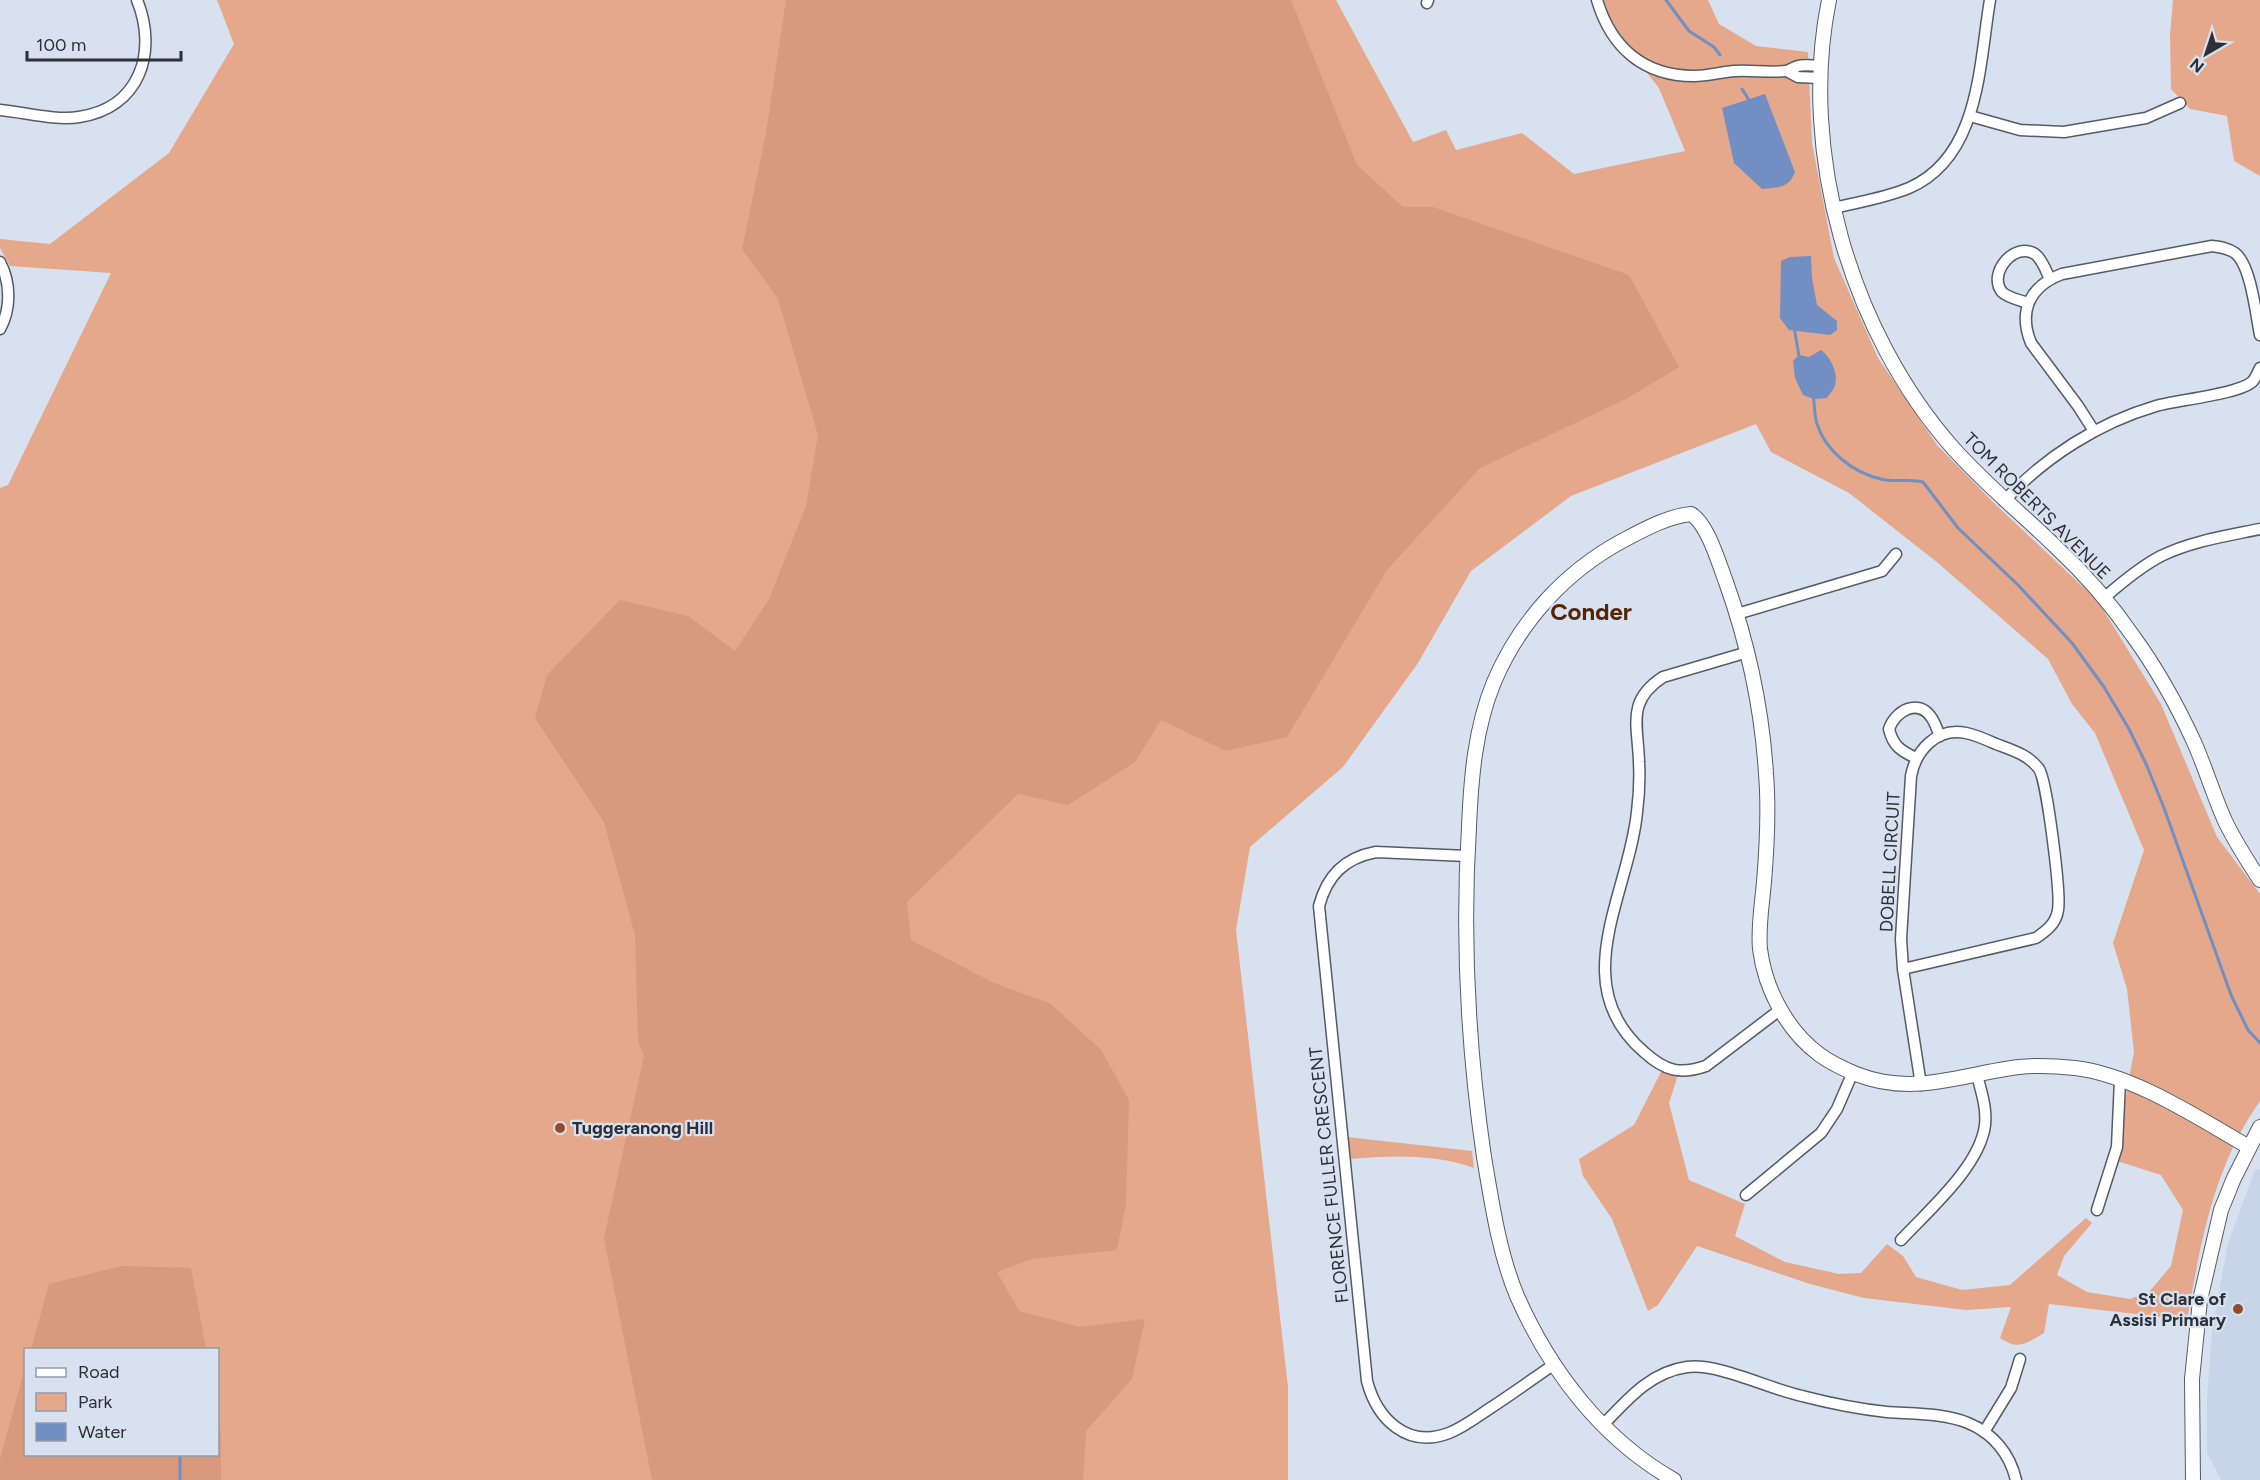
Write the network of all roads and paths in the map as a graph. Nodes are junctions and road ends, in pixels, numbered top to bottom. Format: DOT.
graph roads {
  1 [pos="137,0"];
  2 [pos="1597,0"];
  3 [pos="1828,0"];
  4 [pos="1990,0"];
  5 [pos="1821,72"];
  6 [pos="2180,103"];
  7 [pos="0,110"];
  8 [pos="1970,116"];
  9 [pos="1834,208"];
  10 [pos="0,262"];
  11 [pos="2050,279"];
  12 [pos="2028,303"];
  13 [pos="0,330"];
  14 [pos="2260,335"];
  15 [pos="2260,368"];
  16 [pos="2094,431"];
  17 [pos="2004,501"];
  18 [pos="2260,529"];
  19 [pos="1896,554"];
  20 [pos="2104,598"];
  21 [pos="1737,614"];
  22 [pos="1748,652"];
  23 [pos="1940,736"];
  24 [pos="1916,758"];
  25 [pos="1467,856"];
  26 [pos="2260,880"];
  27 [pos="1903,969"];
  28 [pos="1781,1010"];
  29 [pos="1853,1072"];
  30 [pos="1977,1075"];
  31 [pos="2120,1080"];
  32 [pos="1921,1085"];
  33 [pos="2260,1127"];
  34 [pos="2249,1147"];
  35 [pos="1746,1195"];
  36 [pos="2097,1210"];
  37 [pos="1901,1240"];
  38 [pos="2020,1359"];
  39 [pos="1554,1365"];
  40 [pos="1603,1425"];
  41 [pos="1984,1432"];
  42 [pos="2193,1464"];
  43 [pos="1674,1480"];
  44 [pos="2016,1480"];
  45 [pos="2193,1480"];
  46 [pos="2198,1480"];
  1 -- 7 [label="street"];
  2 -- 5 [label="street"];
  3 -- 5 [label="street, TOM ROBERTS AVENUE"];
  4 -- 8 [label="street"];
  5 -- 9 [label="street, TOM ROBERTS AVENUE"];
  6 -- 8 [label="street"];
  8 -- 9 [label="street"];
  9 -- 17 [label="street, TOM ROBERTS AVENUE"];
  10 -- 13 [label="street"];
  11 -- 12 [label="street"];
  11 -- 12 [label="street"];
  11 -- 14 [label="street"];
  12 -- 16 [label="street"];
  15 -- 16 [label="street"];
  16 -- 17 [label="street"];
  17 -- 20 [label="street, TOM ROBERTS AVENUE"];
  18 -- 20 [label="street"];
  19 -- 21 [label="street"];
  20 -- 26 [label="street, TOM ROBERTS AVENUE"];
  21 -- 22 [label="street"];
  21 -- 25 [label="street"];
  22 -- 28 [label="street"];
  22 -- 28 [label="street"];
  23 -- 24 [label="street"];
  23 -- 24 [label="street"];
  23 -- 27 [label="street"];
  24 -- 27 [label="street, DOBELL CIRCUIT"];
  25 -- 39 [label="street"];
  25 -- 39 [label="street, FLORENCE FULLER CRESCENT"];
  27 -- 32 [label="street, DOBELL CIRCUIT"];
  28 -- 29 [label="street"];
  29 -- 32 [label="street"];
  29 -- 35 [label="street"];
  30 -- 31 [label="street"];
  30 -- 32 [label="street"];
  30 -- 37 [label="street"];
  31 -- 34 [label="street"];
  31 -- 36 [label="street"];
  33 -- 34 [label="street"];
  34 -- 42 [label="street"];
  38 -- 41 [label="street"];
  39 -- 40 [label="street"];
  40 -- 41 [label="street"];
  40 -- 43 [label="street"];
  41 -- 44 [label="street"];
  42 -- 45 [label="street"];
  42 -- 46 [label="street"];
}
